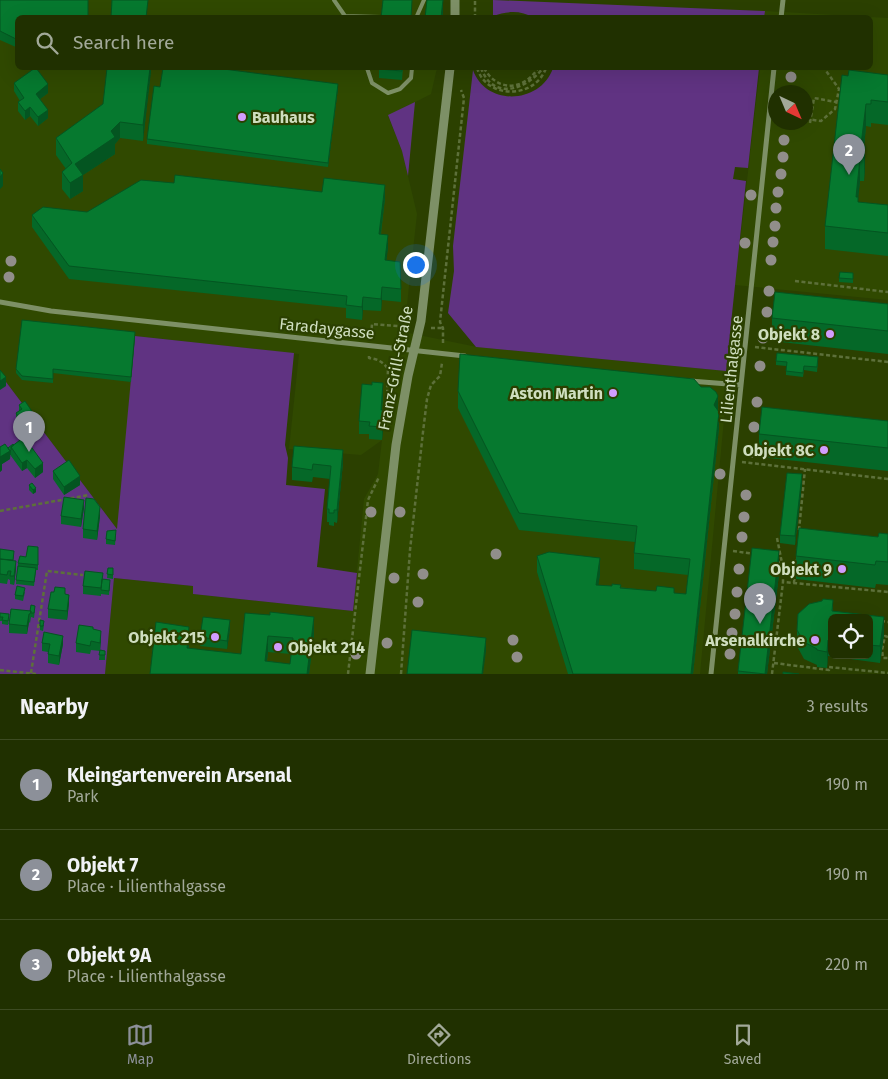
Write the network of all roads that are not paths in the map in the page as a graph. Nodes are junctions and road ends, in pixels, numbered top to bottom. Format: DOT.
graph roads {
  1 [pos="334,0"];
  2 [pos="424,0"];
  3 [pos="455,0"];
  4 [pos="784,0"];
  5 [pos="344,15"];
  6 [pos="417,15"];
  7 [pos="455,15"];
  8 [pos="782,15"];
  9 [pos="368,70"];
  10 [pos="412,70"];
  11 [pos="450,70"];
  12 [pos="774,70"];
  13 [pos="0,302"];
  14 [pos="414,350"];
  15 [pos="467,357"];
  16 [pos="687,380"];
  17 [pos="741,385"];
  18 [pos="370,674"];
  19 [pos="711,674"];
  1 -- 5 [label="lane"];
  2 -- 6 [label="lane"];
  3 -- 7 [label="street"];
  4 -- 8 [label="street"];
  9 -- 10 [label="lane"];
  11 -- 14 [label="street, Franz-Grill-Straße"];
  12 -- 17 [label="street, Lilienthalgasse"];
  13 -- 14 [label="street, Faradaygasse"];
  14 -- 15 [label="street, Faradaygasse"];
  14 -- 18 [label="street, Franz-Grill-Straße"];
  16 -- 17 [label="street"];
  17 -- 19 [label="street, Lilienthalgasse"];
}
